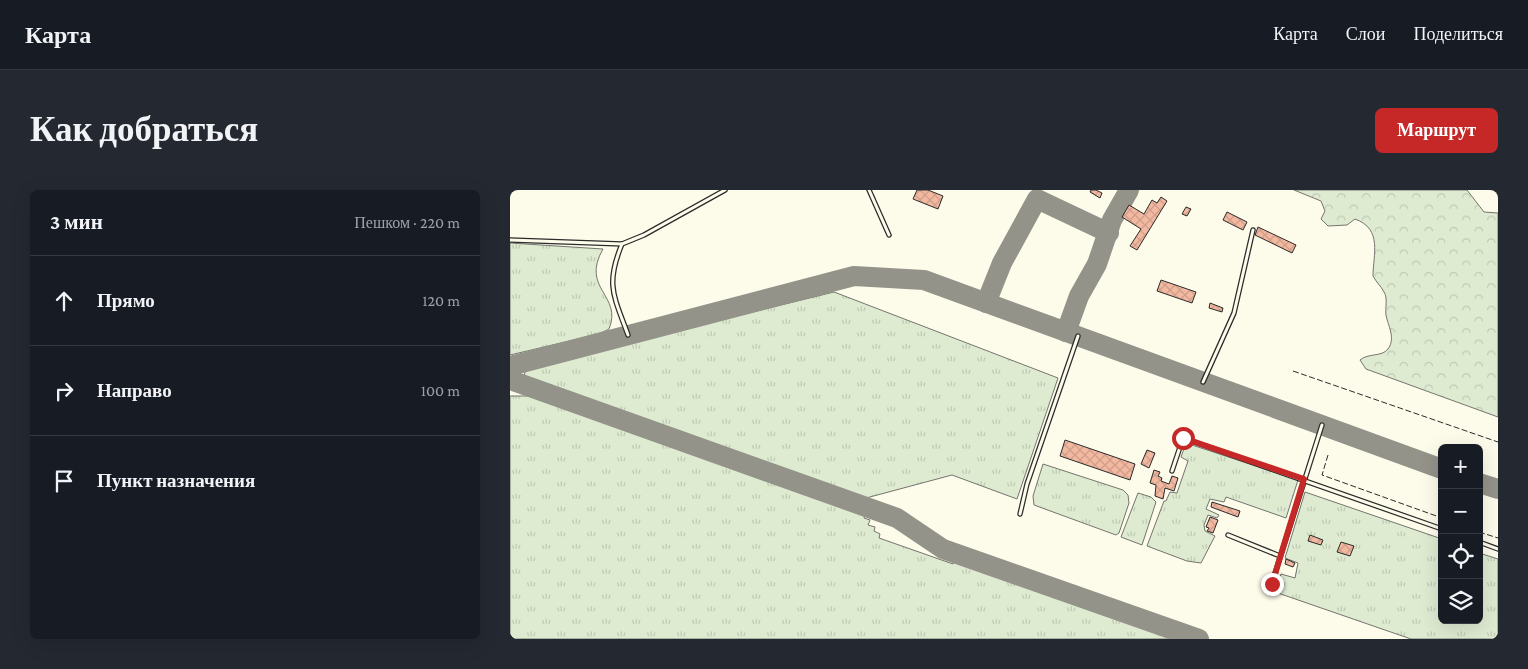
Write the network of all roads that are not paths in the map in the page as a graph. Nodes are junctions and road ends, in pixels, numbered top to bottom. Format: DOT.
graph roads {
  1 [pos="726,190"];
  2 [pos="869,190"];
  3 [pos="1253,230"];
  4 [pos="889,235"];
  5 [pos="510,240"];
  6 [pos="622,244"];
  7 [pos="628,335"];
  8 [pos="1078,336"];
  9 [pos="1203,382"];
  10 [pos="1322,425"];
  11 [pos="1172,471"];
  12 [pos="1304,479"];
  13 [pos="1020,514"];
  14 [pos="1438,528"];
  15 [pos="1228,535"];
  16 [pos="1483,543"];
  17 [pos="1498,549"];
  18 [pos="1280,556"];
  19 [pos="1272,584"];
  1 -- 6 [label="lane"];
  2 -- 4 [label="lane"];
  3 -- 9 [label="lane"];
  5 -- 6 [label="lane"];
  6 -- 7 [label="lane"];
  8 -- 13 [label="lane"];
  10 -- 12 [label="lane"];
  11 -- 12 [label="lane"];
  12 -- 14 [label="lane"];
  12 -- 18 [label="lane"];
  15 -- 18 [label="lane"];
  16 -- 17 [label="lane"];
  18 -- 19 [label="lane"];
}
